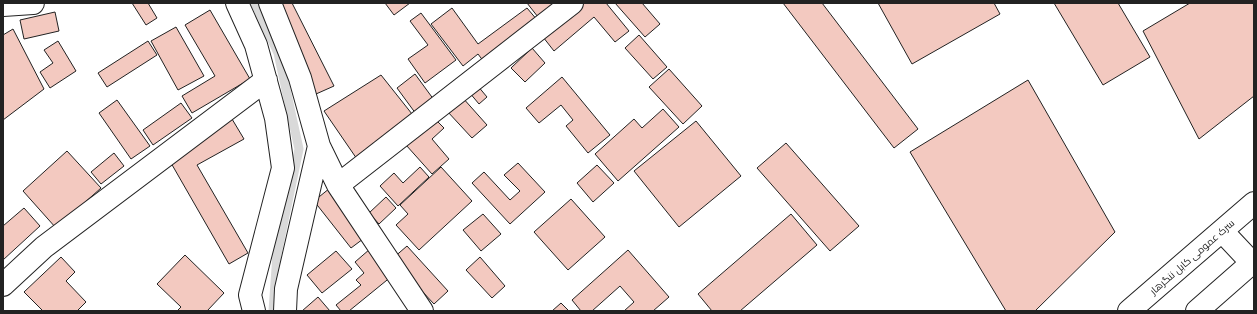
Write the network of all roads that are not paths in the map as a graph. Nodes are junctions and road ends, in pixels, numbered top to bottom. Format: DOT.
graph roads {
  1 [pos="33,3"];
  2 [pos="572,3"];
  3 [pos="3,5"];
  4 [pos="253,7"];
  5 [pos="266,80"];
  6 [pos="319,146"];
  7 [pos="338,185"];
  8 [pos="1254,203"];
  9 [pos="1222,231"];
  10 [pos="1253,262"];
  11 [pos="3,285"];
  12 [pos="254,311"];
  13 [pos="285,311"];
  14 [pos="422,311"];
  15 [pos="1129,311"];
  16 [pos="1197,311"];
  1 -- 3 [label="main road"];
  2 -- 7 [label="main road"];
  4 -- 5 [label="main road"];
  4 -- 6 [label="main road"];
  5 -- 11 [label="main road"];
  5 -- 12 [label="main road"];
  6 -- 7 [label="main road"];
  6 -- 13 [label="main road"];
  7 -- 14 [label="main road"];
  8 -- 9 [label="main road, سرک عمومی کابل ننگرهار"];
  9 -- 10 [label="main road"];
  9 -- 15 [label="main road, سرک عمومی کابل ننگرهار"];
  10 -- 16 [label="main road"];
}
